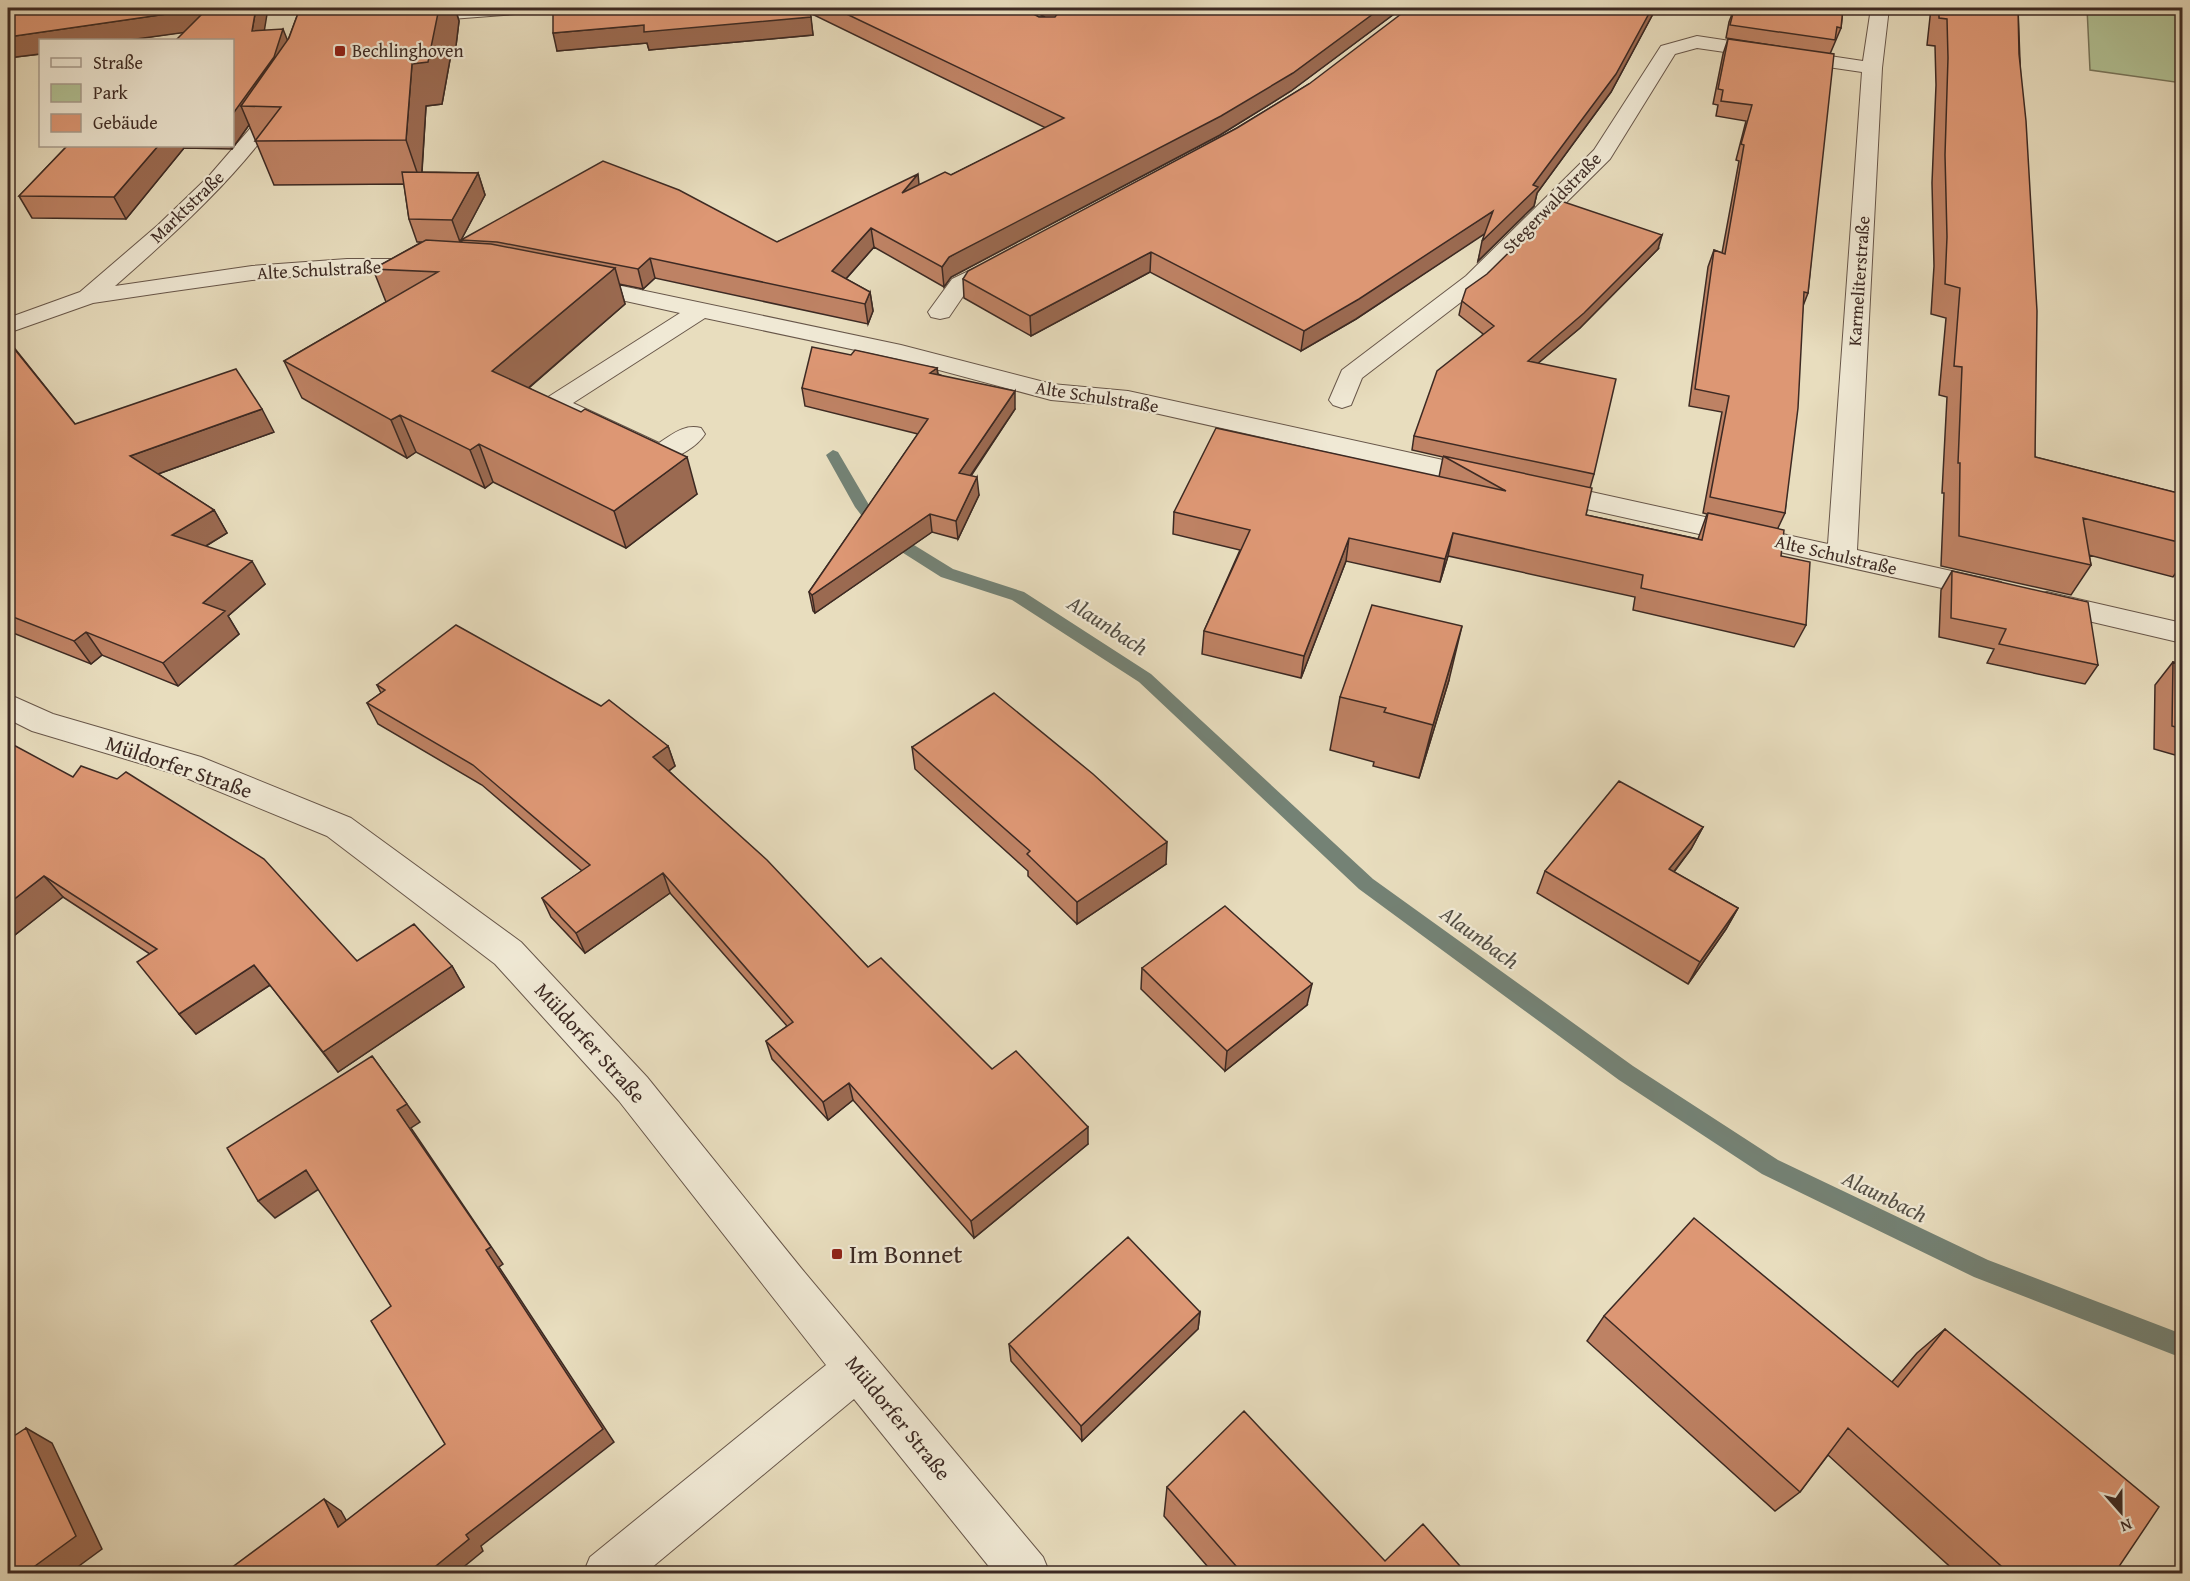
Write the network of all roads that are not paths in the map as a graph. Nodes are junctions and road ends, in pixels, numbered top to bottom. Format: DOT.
graph roads {
  1 [pos="515,8"];
  2 [pos="1880,8"];
  3 [pos="391,18"];
  4 [pos="1872,68"];
  5 [pos="288,88"];
  6 [pos="1022,251"];
  7 [pos="446,267"];
  8 [pos="555,280"];
  9 [pos="88,297"];
  10 [pos="701,310"];
  11 [pos="940,312"];
  12 [pos="8,327"];
  13 [pos="1342,400"];
  14 [pos="692,434"];
  15 [pos="1842,555"];
  16 [pos="2182,633"];
  17 [pos="8,705"];
  18 [pos="858,1368"];
  19 [pos="608,1574"];
  20 [pos="1026,1574"];
  1 -- 3 [label="street"];
  2 -- 4 [label="street, Karmeliterstraße"];
  4 -- 13 [label="street, Stegerwaldstraße"];
  4 -- 15 [label="street, Karmeliterstraße"];
  5 -- 9 [label="street, Marktstraße"];
  6 -- 11 [label="street"];
  7 -- 9 [label="street, Alte Schulstraße"];
  8 -- 10 [label="street, Alte Schulstraße"];
  9 -- 12 [label="street, Alte Schulstraße"];
  10 -- 14 [label="street"];
  10 -- 15 [label="street, Alte Schulstraße"];
  15 -- 16 [label="street, Alte Schulstraße"];
  17 -- 18 [label="street, Müldorfer Straße"];
  18 -- 19 [label="street"];
  18 -- 20 [label="street, Müldorfer Straße"];
}
